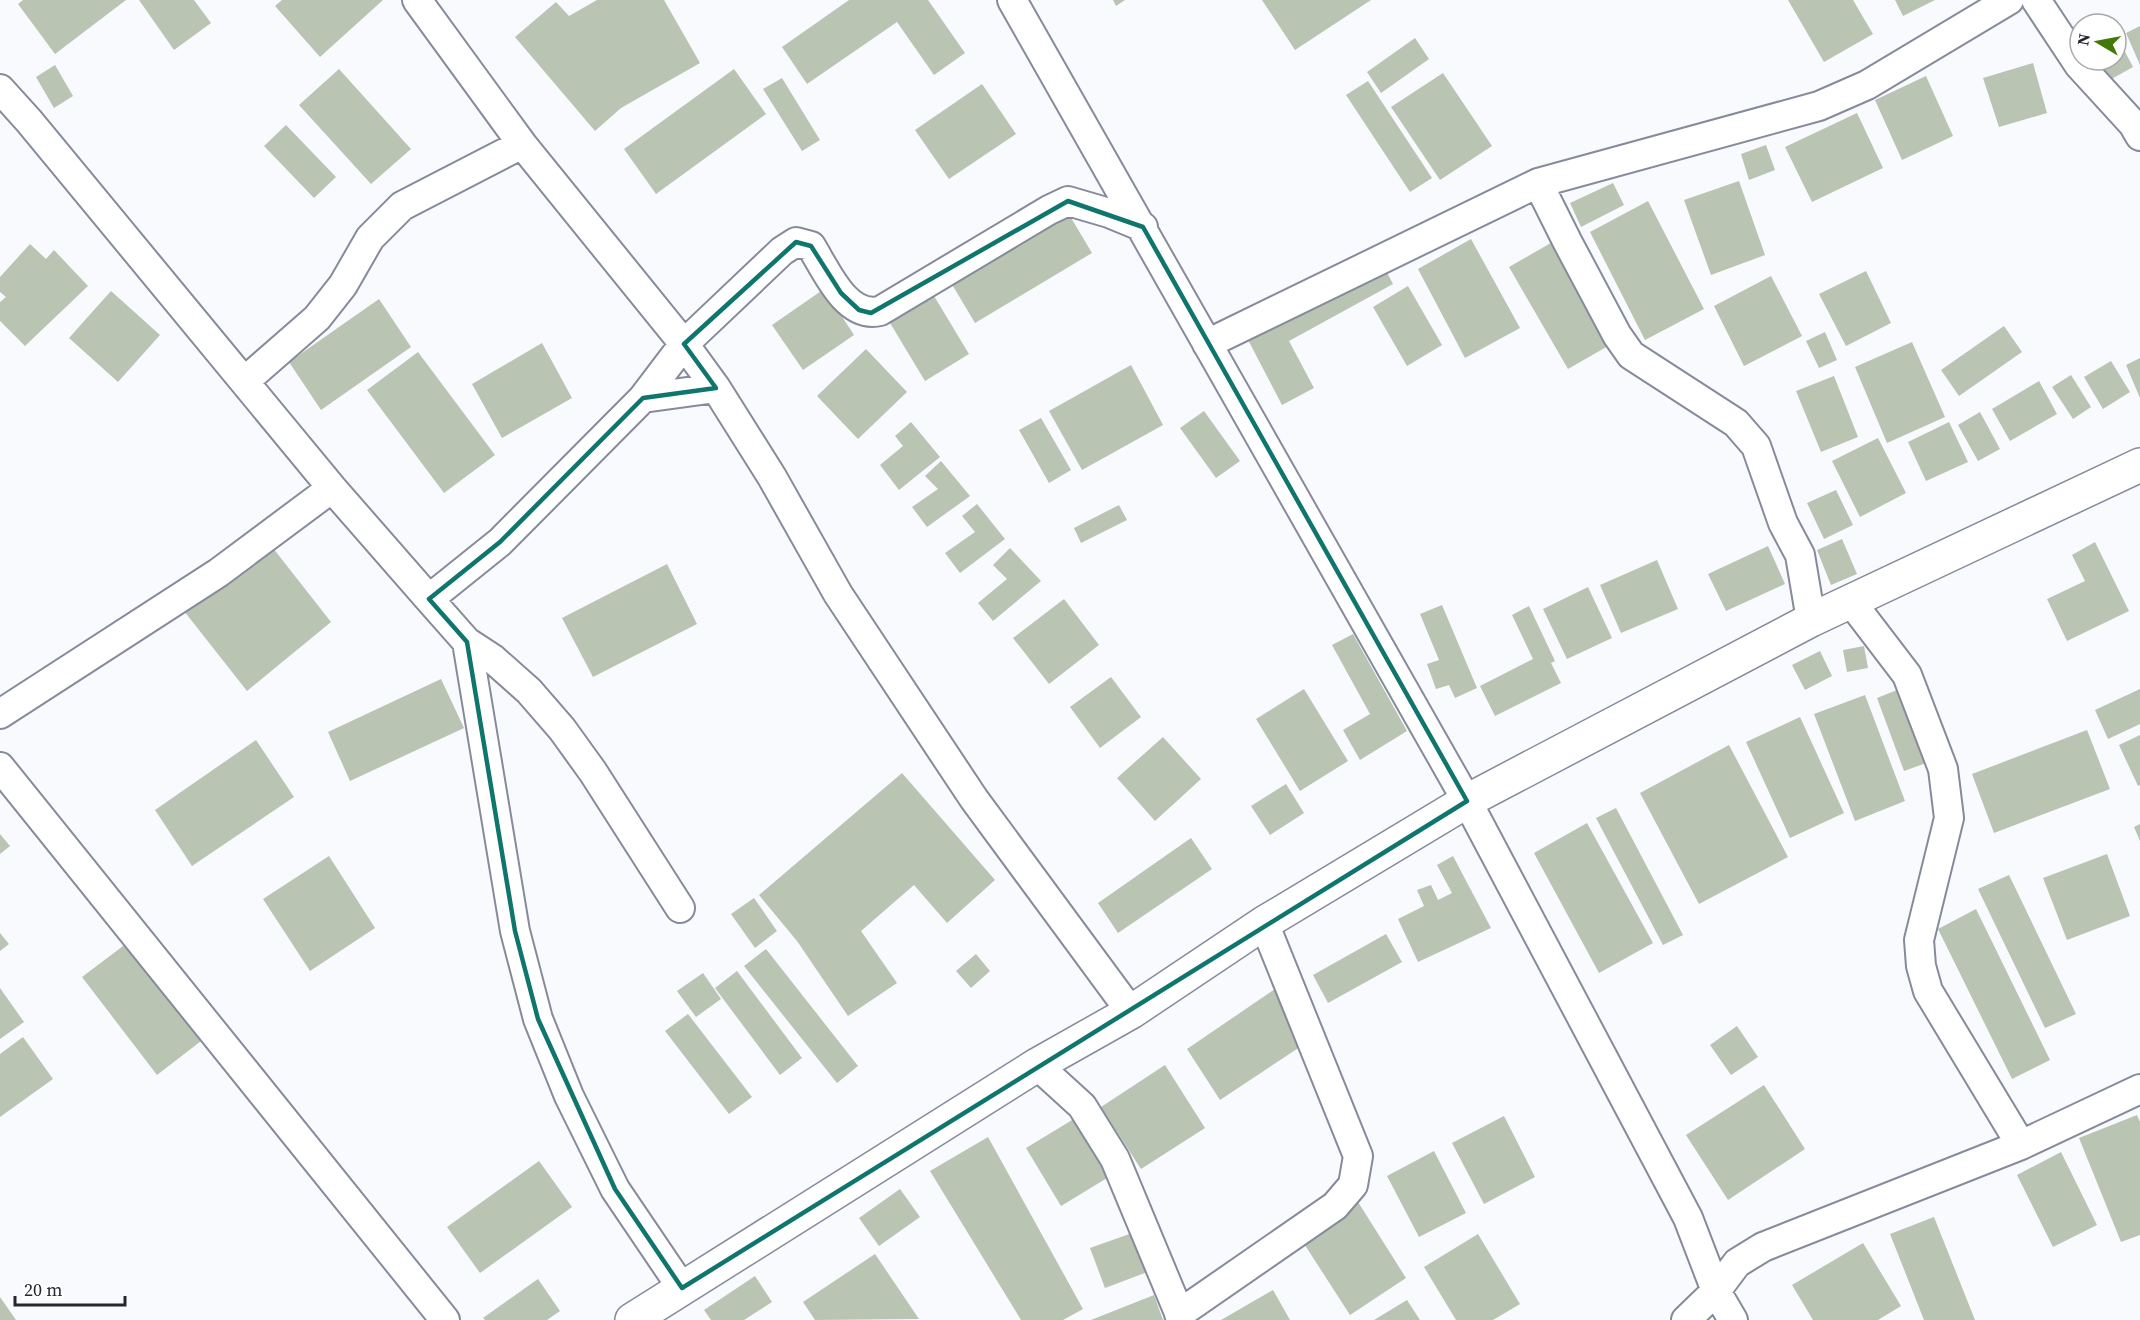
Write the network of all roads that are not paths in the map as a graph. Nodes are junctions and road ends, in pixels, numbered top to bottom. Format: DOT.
graph roads {
  1 [pos="417,0"];
  2 [pos="1012,0"];
  3 [pos="2009,0"];
  4 [pos="2036,0"];
  5 [pos="0,89"];
  6 [pos="2140,136"];
  7 [pos="522,144"];
  8 [pos="1539,183"];
  9 [pos="1143,227"];
  10 [pos="684,344"];
  11 [pos="1207,344"];
  12 [pos="245,381"];
  13 [pos="716,388"];
  14 [pos="643,398"];
  15 [pos="2137,473"];
  16 [pos="332,488"];
  17 [pos="429,599"];
  18 [pos="1852,603"];
  19 [pos="1811,620"];
  20 [pos="466,642"];
  21 [pos="0,714"];
  22 [pos="0,767"];
  23 [pos="1467,801"];
  24 [pos="680,908"];
  25 [pos="1264,923"];
  26 [pos="1131,1012"];
  27 [pos="1037,1065"];
  28 [pos="2140,1089"];
  29 [pos="2021,1145"];
  30 [pos="682,1288"];
  31 [pos="1716,1292"];
  32 [pos="1180,1317"];
  33 [pos="444,1320"];
  34 [pos="632,1320"];
  35 [pos="1686,1320"];
  36 [pos="1733,1320"];
  1 -- 7 [label="street"];
  2 -- 9 [label="street"];
  3 -- 8 [label="street"];
  4 -- 6 [label="street"];
  5 -- 12 [label="street"];
  7 -- 10 [label="street"];
  7 -- 12 [label="street"];
  8 -- 11 [label="street"];
  8 -- 19 [label="street"];
  9 -- 10 [label="street"];
  9 -- 11 [label="street"];
  10 -- 13 [label="street"];
  10 -- 14 [label="street"];
  11 -- 23 [label="street"];
  12 -- 16 [label="street"];
  13 -- 14 [label="street"];
  13 -- 26 [label="street"];
  14 -- 17 [label="street"];
  15 -- 18 [label="street"];
  16 -- 17 [label="street"];
  16 -- 21 [label="street"];
  17 -- 20 [label="street"];
  18 -- 19 [label="street"];
  18 -- 29 [label="street"];
  19 -- 23 [label="street"];
  20 -- 24 [label="street"];
  20 -- 30 [label="street"];
  22 -- 33 [label="street"];
  23 -- 25 [label="street"];
  23 -- 31 [label="street"];
  25 -- 26 [label="street"];
  25 -- 32 [label="street"];
  26 -- 27 [label="street"];
  27 -- 30 [label="street"];
  27 -- 32 [label="street"];
  28 -- 29 [label="street"];
  29 -- 31 [label="street"];
  30 -- 34 [label="street"];
  31 -- 35 [label="street"];
  31 -- 36 [label="street"];
}
